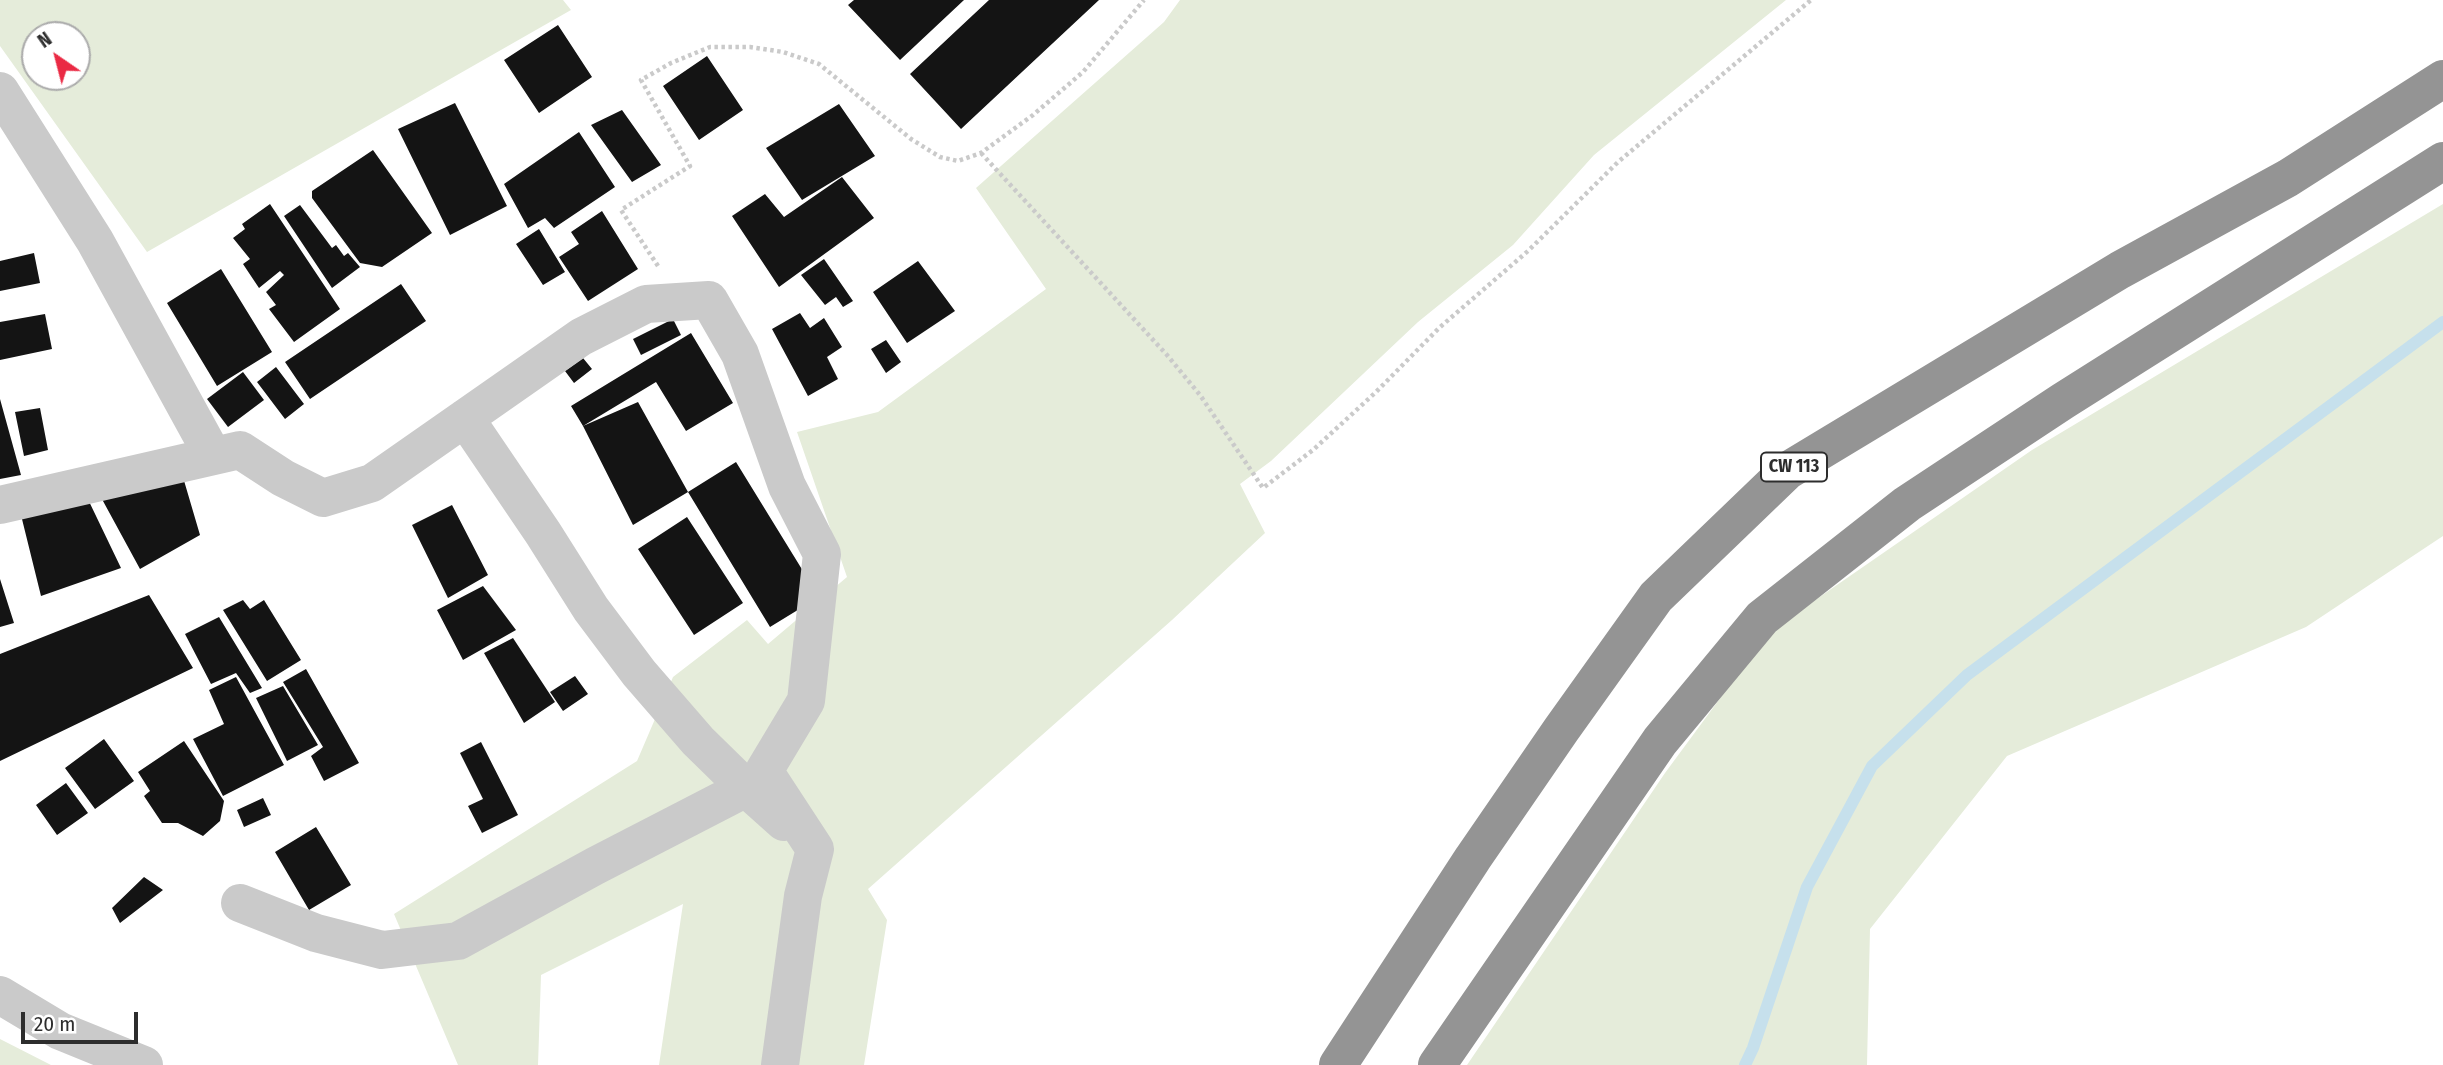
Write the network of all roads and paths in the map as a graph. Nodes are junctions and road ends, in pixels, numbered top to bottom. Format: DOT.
graph roads {
  1 [pos="1144,0"];
  2 [pos="1811,0"];
  3 [pos="2443,79"];
  4 [pos="0,91"];
  5 [pos="981,153"];
  6 [pos="2443,161"];
  7 [pos="681,302"];
  8 [pos="465,418"];
  9 [pos="213,456"];
  10 [pos="0,505"];
  11 [pos="746,789"];
  12 [pos="815,849"];
  13 [pos="240,903"];
  14 [pos="0,995"];
  15 [pos="144,1065"];
  16 [pos="780,1065"];
  17 [pos="1338,1065"];
  18 [pos="1437,1065"];
  1 -- 5 [label="path"];
  2 -- 5 [label="path"];
  3 -- 17 [label="highway, CW 113"];
  4 -- 9 [label="street"];
  5 -- 7 [label="path"];
  6 -- 18 [label="highway"];
  7 -- 8 [label="street"];
  7 -- 12 [label="street"];
  8 -- 9 [label="street"];
  8 -- 11 [label="street"];
  9 -- 10 [label="street"];
  11 -- 12 [label="street"];
  11 -- 13 [label="street"];
  12 -- 16 [label="street"];
  14 -- 15 [label="street"];
}
